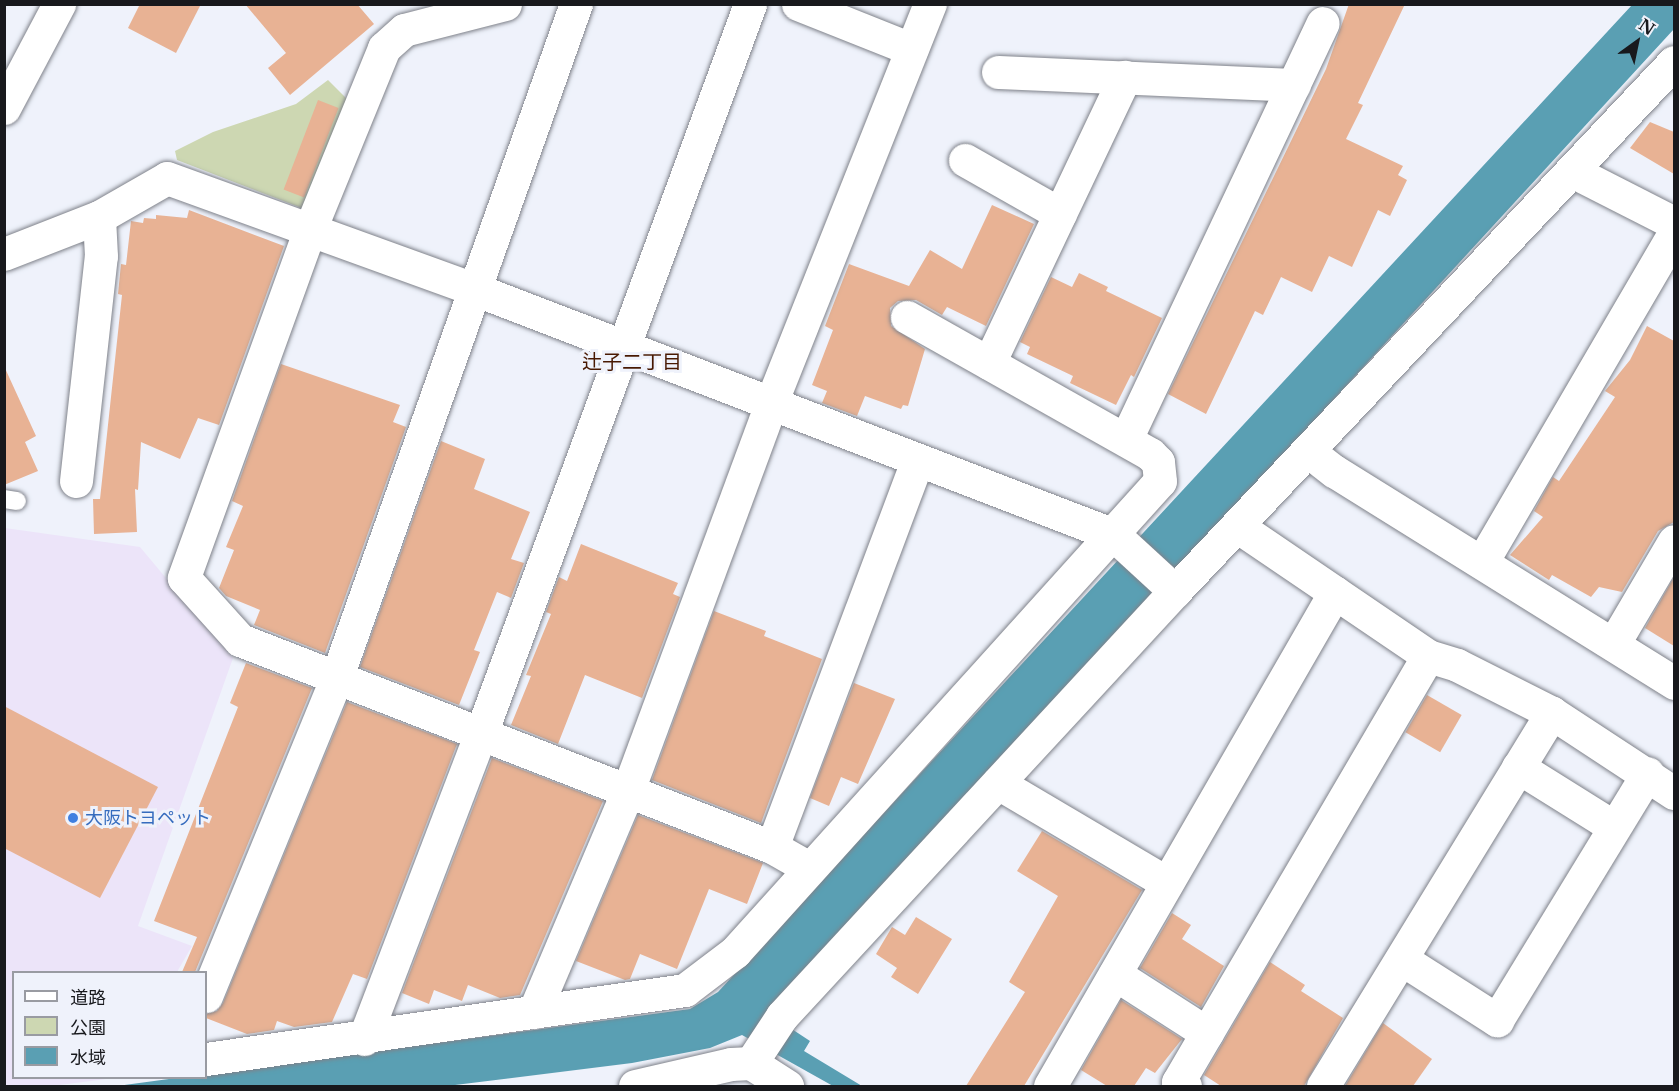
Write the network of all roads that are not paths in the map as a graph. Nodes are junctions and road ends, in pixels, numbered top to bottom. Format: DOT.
graph roads {
  1 [pos="59,4"];
  2 [pos="391,4"];
  3 [pos="505,4"];
  4 [pos="576,4"];
  5 [pos="750,4"];
  6 [pos="798,4"];
  7 [pos="930,4"];
  8 [pos="419,16"];
  9 [pos="1323,23"];
  10 [pos="911,49"];
  11 [pos="1674,62"];
  12 [pos="998,72"];
  13 [pos="1125,77"];
  14 [pos="1294,85"];
  15 [pos="4,108"];
  16 [pos="964,160"];
  17 [pos="1574,172"];
  18 [pos="1060,214"];
  19 [pos="99,217"];
  20 [pos="1674,223"];
  21 [pos="310,229"];
  22 [pos="1674,234"];
  23 [pos="4,255"];
  24 [pos="474,289"];
  25 [pos="907,317"];
  26 [pos="623,346"];
  27 [pos="989,363"];
  28 [pos="771,403"];
  29 [pos="1126,439"];
  30 [pos="1308,451"];
  31 [pos="917,462"];
  32 [pos="76,481"];
  33 [pos="1237,526"];
  34 [pos="1120,539"];
  35 [pos="1674,541"];
  36 [pos="1482,562"];
  37 [pos="1171,586"];
  38 [pos="1335,592"];
  39 [pos="1614,643"];
  40 [pos="1428,656"];
  41 [pos="336,680"];
  42 [pos="1674,683"];
  43 [pos="1552,712"];
  44 [pos="480,736"];
  45 [pos="1518,767"];
  46 [pos="1648,773"];
  47 [pos="998,783"];
  48 [pos="627,793"];
  49 [pos="1674,793"];
  50 [pos="1614,827"];
  51 [pos="772,847"];
  52 [pos="809,868"];
  53 [pos="1167,883"];
  54 [pos="1403,960"];
  55 [pos="1115,974"];
  56 [pos="207,994"];
  57 [pos="534,1012"];
  58 [pos="1207,1032"];
  59 [pos="364,1039"];
  60 [pos="756,1057"];
  61 [pos="207,1059"];
  62 [pos="635,1086"];
  63 [pos="787,1086"];
  64 [pos="1050,1086"];
  65 [pos="1185,1086"];
  66 [pos="1323,1086"];
  1 -- 15 [label="main road"];
  2 -- 8 [label="main road"];
  3 -- 8 [label="main road"];
  4 -- 24 [label="main road"];
  5 -- 26 [label="main road"];
  6 -- 10 [label="main road"];
  7 -- 10 [label="main road"];
  8 -- 21 [label="main road"];
  9 -- 14 [label="main road"];
  10 -- 28 [label="main road"];
  11 -- 17 [label="main road"];
  12 -- 13 [label="main road"];
  13 -- 14 [label="main road"];
  13 -- 18 [label="main road"];
  14 -- 29 [label="main road"];
  16 -- 18 [label="main road"];
  17 -- 20 [label="main road"];
  17 -- 30 [label="main road"];
  18 -- 27 [label="main road"];
  19 -- 21 [label="main road"];
  19 -- 23 [label="main road"];
  19 -- 32 [label="main road"];
  21 -- 24 [label="main road"];
  21 -- 41 [label="main road"];
  22 -- 36 [label="main road"];
  24 -- 26 [label="main road"];
  24 -- 41 [label="main road"];
  25 -- 27 [label="main road"];
  26 -- 28 [label="main road"];
  26 -- 44 [label="main road"];
  27 -- 29 [label="main road"];
  28 -- 31 [label="main road"];
  28 -- 48 [label="main road"];
  29 -- 34 [label="main road"];
  30 -- 33 [label="main road"];
  30 -- 36 [label="main road"];
  31 -- 34 [label="main road"];
  31 -- 51 [label="main road"];
  33 -- 37 [label="main road"];
  33 -- 38 [label="main road"];
  34 -- 37 [label="main road"];
  34 -- 52 [label="main road"];
  35 -- 39 [label="main road"];
  36 -- 39 [label="main road"];
  37 -- 47 [label="main road"];
  38 -- 40 [label="main road"];
  38 -- 53 [label="main road"];
  39 -- 42 [label="main road"];
  40 -- 43 [label="main road"];
  40 -- 58 [label="main road"];
  41 -- 44 [label="main road"];
  41 -- 56 [label="main road"];
  43 -- 45 [label="main road"];
  43 -- 46 [label="main road"];
  44 -- 48 [label="main road"];
  44 -- 59 [label="main road"];
  45 -- 50 [label="main road"];
  45 -- 54 [label="main road"];
  46 -- 49 [label="main road"];
  46 -- 50 [label="main road"];
  47 -- 53 [label="main road"];
  47 -- 60 [label="main road"];
  48 -- 51 [label="main road"];
  48 -- 57 [label="main road"];
  50 -- 54 [label="main road"];
  51 -- 52 [label="main road"];
  52 -- 57 [label="main road"];
  53 -- 55 [label="main road"];
  54 -- 66 [label="main road"];
  55 -- 58 [label="main road"];
  55 -- 64 [label="main road"];
  57 -- 59 [label="main road"];
  58 -- 65 [label="main road"];
  59 -- 61 [label="main road"];
  60 -- 62 [label="main road"];
  60 -- 63 [label="main road"];
}
